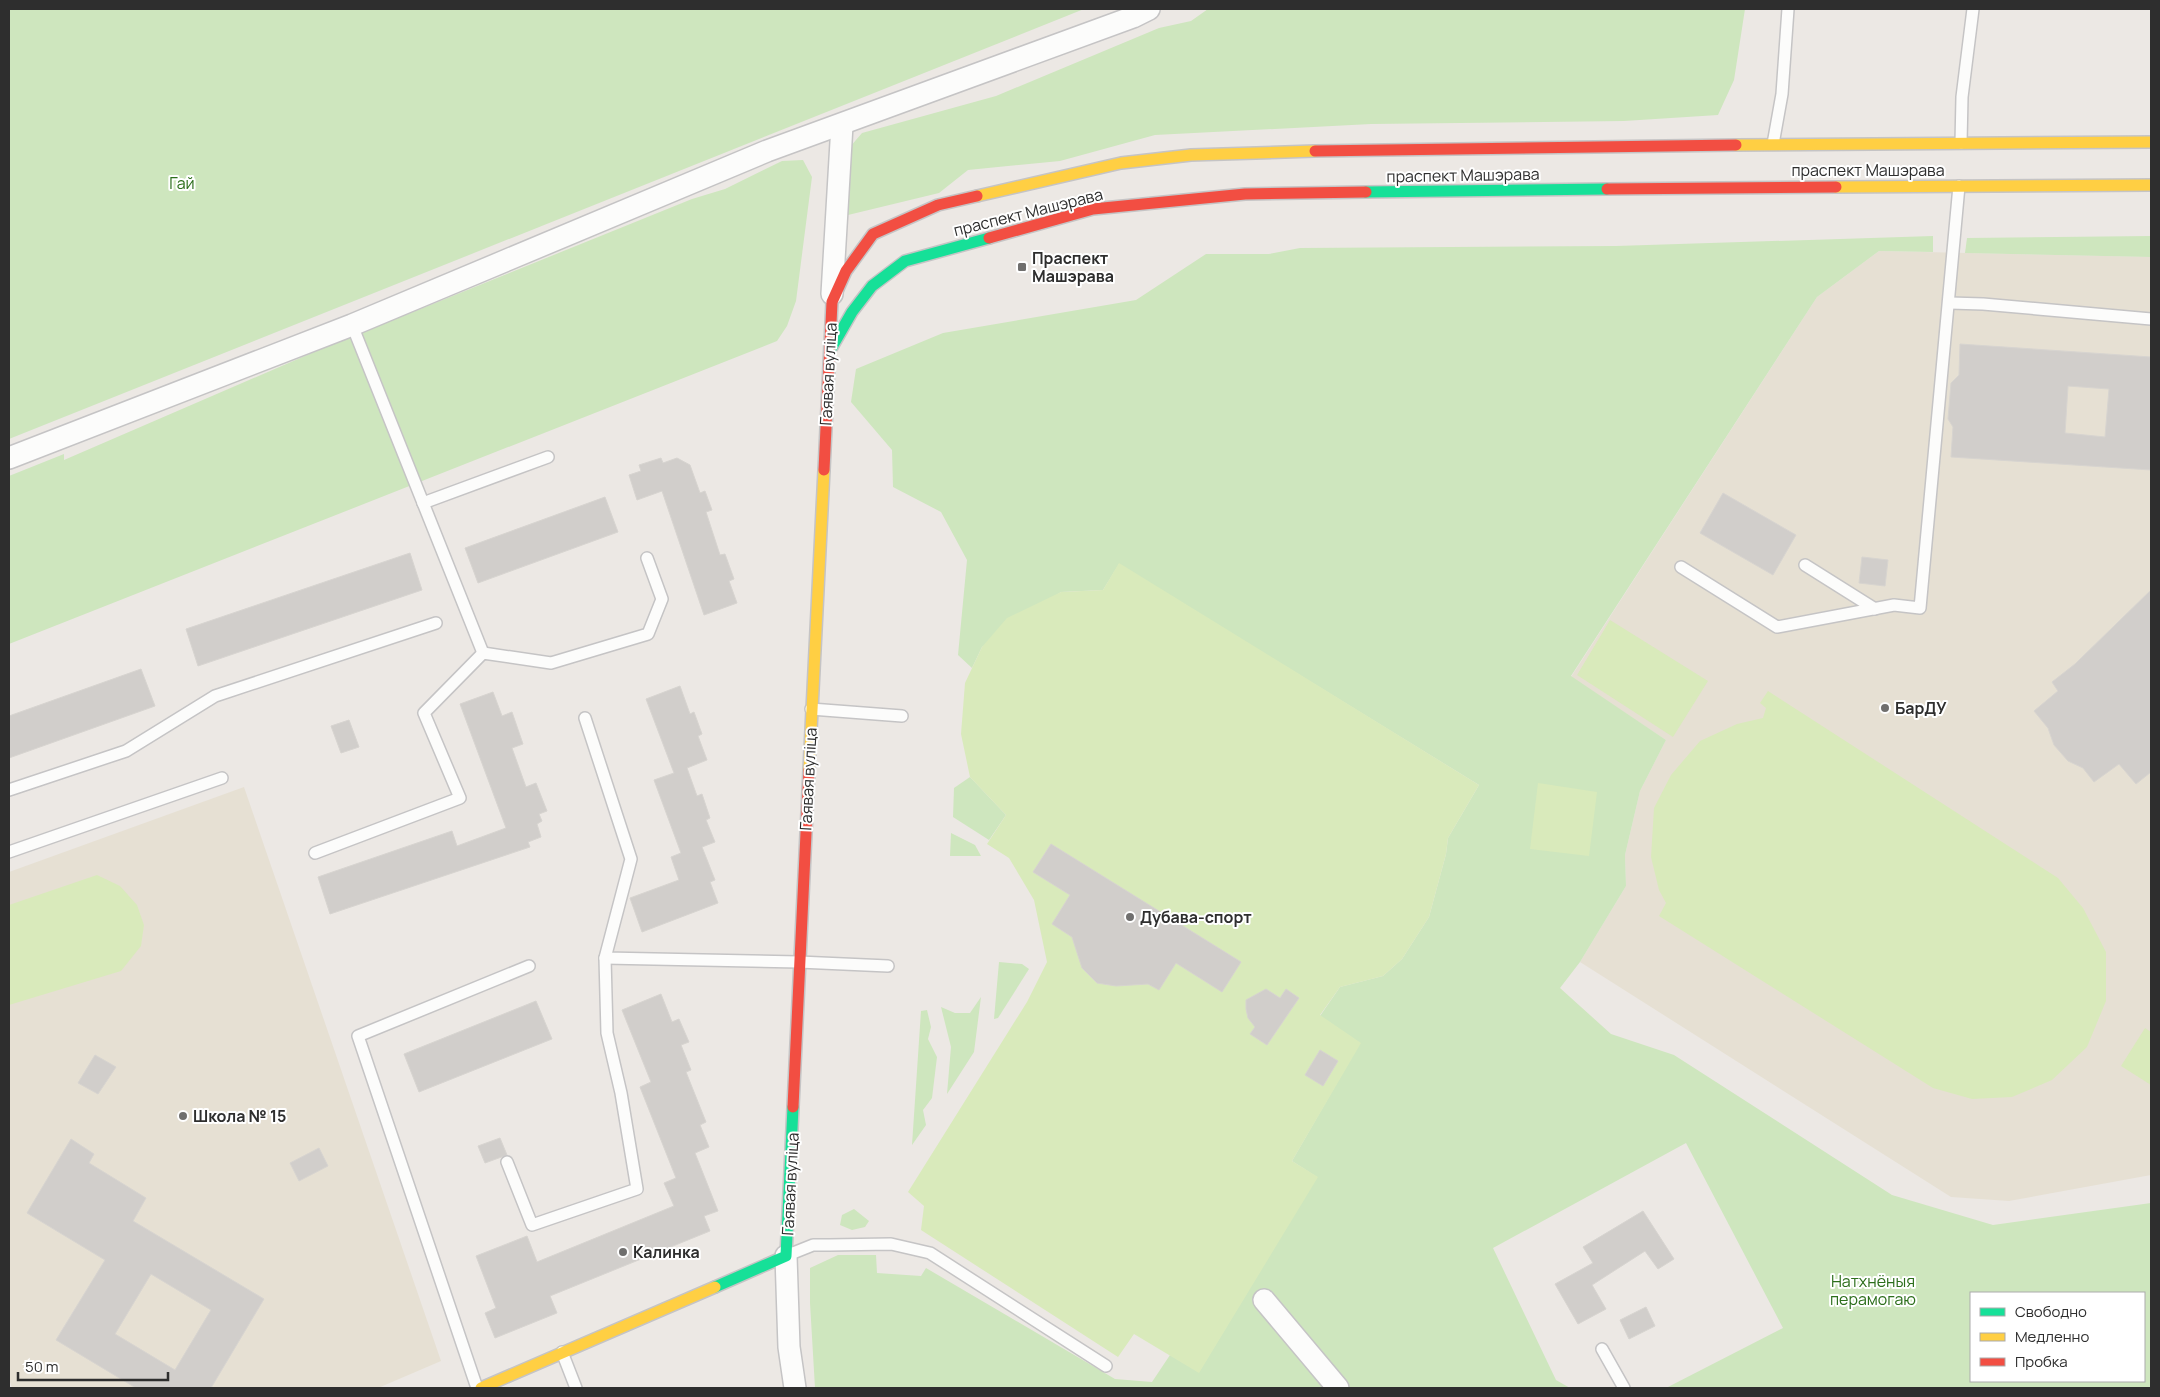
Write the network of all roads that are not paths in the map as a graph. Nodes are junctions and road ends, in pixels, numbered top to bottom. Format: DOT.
graph roads {
  1 [pos="1149,9"];
  2 [pos="1788,9"];
  3 [pos="1973,9"];
  4 [pos="842,125"];
  5 [pos="2151,142"];
  6 [pos="1961,143"];
  7 [pos="1773,144"];
  8 [pos="1959,185"];
  9 [pos="2151,185"];
  10 [pos="832,302"];
  11 [pos="1950,303"];
  12 [pos="2151,319"];
  13 [pos="352,325"];
  14 [pos="829,353"];
  15 [pos="548,457"];
  16 [pos="9,458"];
  17 [pos="423,502"];
  18 [pos="647,558"];
  19 [pos="1805,565"];
  20 [pos="1681,567"];
  21 [pos="1875,609"];
  22 [pos="436,623"];
  23 [pos="483,653"];
  24 [pos="811,709"];
  25 [pos="902,716"];
  26 [pos="585,718"];
  27 [pos="222,778"];
  28 [pos="9,790"];
  29 [pos="9,852"];
  30 [pos="315,853"];
  31 [pos="605,958"];
  32 [pos="799,962"];
  33 [pos="529,966"];
  34 [pos="888,966"];
  35 [pos="507,1162"];
  36 [pos="786,1256"];
  37 [pos="1264,1300"];
  38 [pos="1602,1349"];
  39 [pos="562,1352"];
  40 [pos="1106,1366"];
  41 [pos="477,1388"];
  42 [pos="482,1388"];
  43 [pos="576,1388"];
  44 [pos="795,1388"];
  45 [pos="1338,1388"];
  46 [pos="1624,1388"];
  1 -- 4 [label="street"];
  2 -- 7 [label="lane"];
  3 -- 6 [label="lane"];
  4 -- 10 [label="street"];
  4 -- 13 [label="street"];
  5 -- 6 [label="main road, праспект Машэрава"];
  6 -- 7 [label="main road, праспект Машэрава"];
  7 -- 10 [label="main road, праспект Машэрава"];
  8 -- 9 [label="main road, праспект Машэрава"];
  8 -- 11 [label="lane"];
  8 -- 14 [label="main road, праспект Машэрава"];
  10 -- 14 [label="main road, Гаявая вуліца"];
  11 -- 12 [label="lane"];
  11 -- 21 [label="lane"];
  13 -- 16 [label="street"];
  13 -- 17 [label="lane"];
  14 -- 24 [label="main road, Гаявая вуліца"];
  15 -- 17 [label="lane"];
  17 -- 23 [label="lane"];
  18 -- 23 [label="lane"];
  19 -- 21 [label="lane"];
  20 -- 21 [label="lane"];
  22 -- 28 [label="lane"];
  23 -- 30 [label="lane"];
  24 -- 25 [label="lane"];
  24 -- 32 [label="main road, Гаявая вуліца"];
  26 -- 31 [label="lane"];
  27 -- 29 [label="lane"];
  31 -- 32 [label="lane"];
  31 -- 35 [label="lane"];
  32 -- 34 [label="lane"];
  32 -- 36 [label="main road, Гаявая вуліца"];
  33 -- 41 [label="lane"];
  36 -- 39 [label="main road, Гаявая вуліца"];
  36 -- 40 [label="lane"];
  36 -- 44 [label="street, Гаявая вуліца"];
  37 -- 45 [label="street"];
  38 -- 46 [label="lane"];
  39 -- 42 [label="main road, Гаявая вуліца"];
  39 -- 43 [label="lane"];
}
